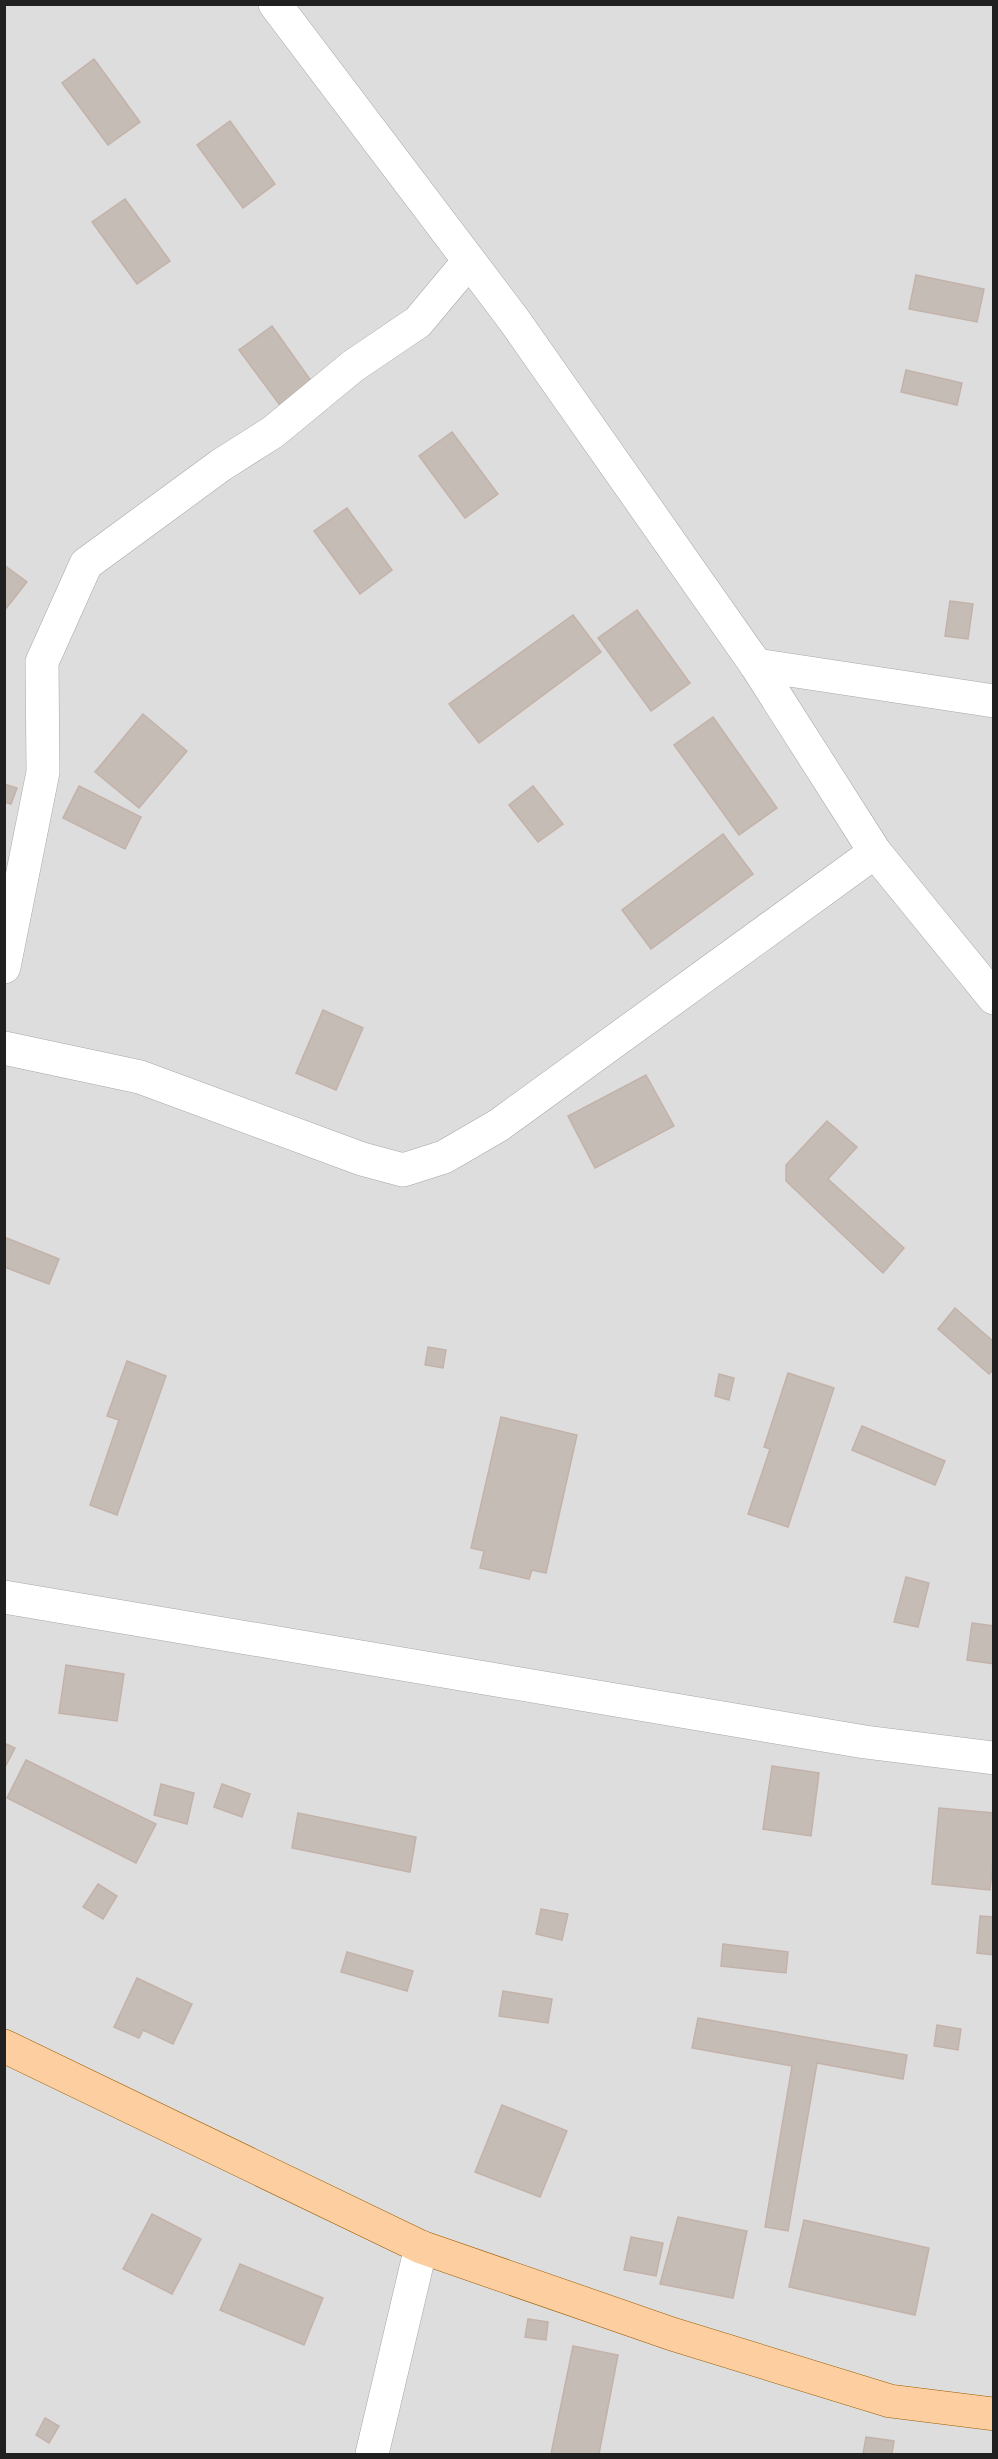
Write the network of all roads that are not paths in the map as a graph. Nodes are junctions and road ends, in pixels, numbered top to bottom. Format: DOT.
graph roads {
  1 [pos="290,11"];
  2 [pos="469,261"];
  3 [pos="756,666"];
  4 [pos="993,701"];
  5 [pos="875,852"];
  6 [pos="4,967"];
  7 [pos="993,998"];
  8 [pos="4,1048"];
  9 [pos="4,1597"];
  10 [pos="993,1758"];
  11 [pos="4,2046"];
  12 [pos="421,2247"];
  13 [pos="993,2414"];
  14 [pos="372,2454"];
  1 -- 2 [label="street"];
  2 -- 3 [label="street"];
  2 -- 6 [label="street"];
  3 -- 4 [label="street"];
  3 -- 5 [label="street"];
  5 -- 7 [label="street"];
  5 -- 8 [label="street"];
  9 -- 10 [label="street"];
  11 -- 12 [label="main road"];
  12 -- 13 [label="main road"];
  12 -- 14 [label="street"];
}
